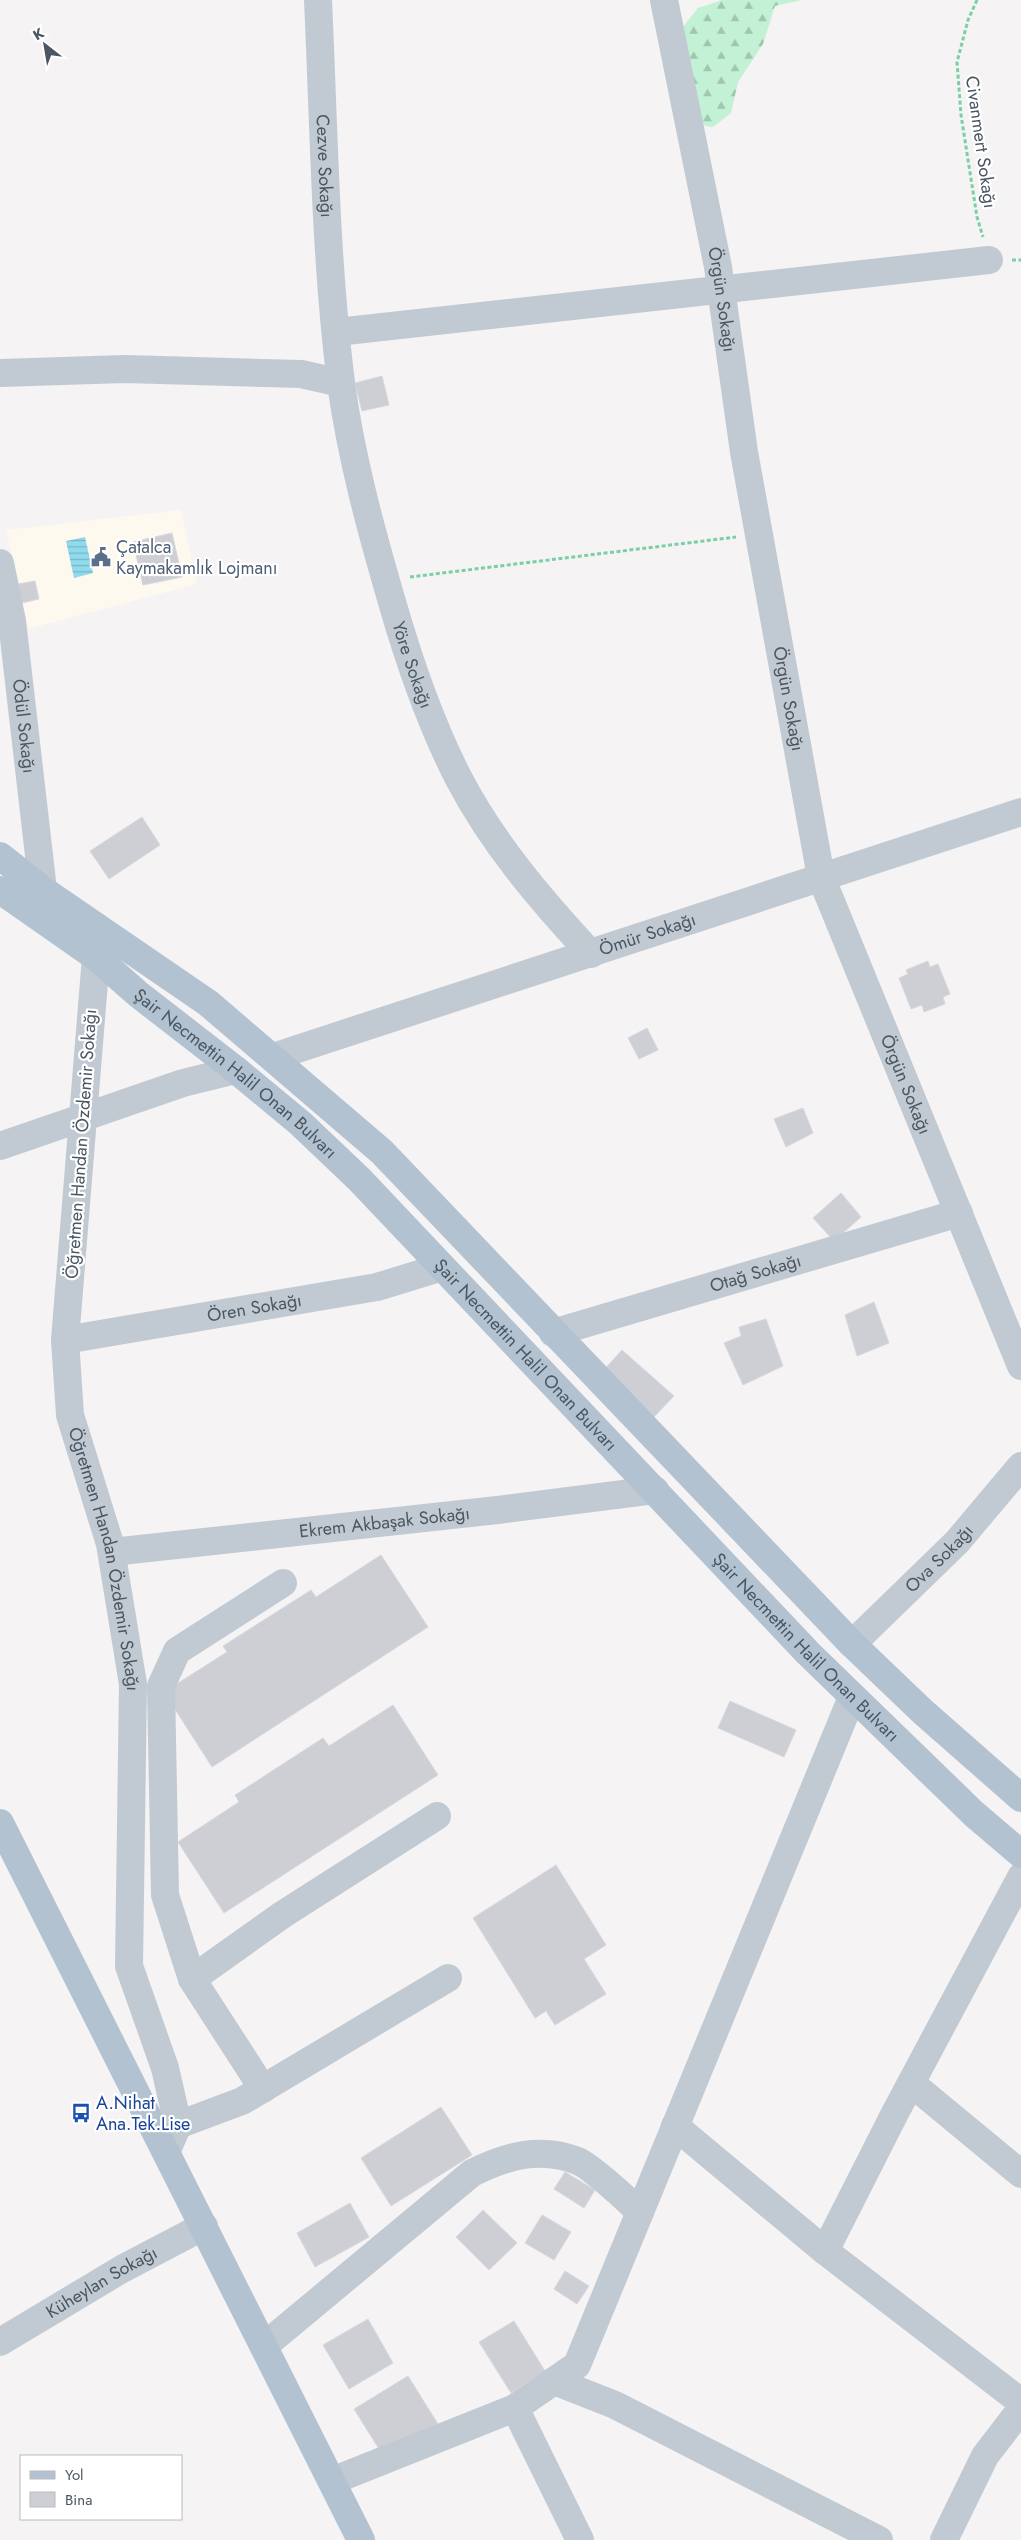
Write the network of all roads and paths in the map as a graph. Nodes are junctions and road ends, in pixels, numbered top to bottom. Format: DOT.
graph roads {
  1 [pos="318,0"];
  2 [pos="664,0"];
  3 [pos="977,0"];
  4 [pos="989,260"];
  5 [pos="722,290"];
  6 [pos="337,332"];
  7 [pos="0,373"];
  8 [pos="341,384"];
  9 [pos="759,534"];
  10 [pos="0,563"];
  11 [pos="385,580"];
  12 [pos="1021,812"];
  13 [pos="0,856"];
  14 [pos="822,877"];
  15 [pos="0,890"];
  16 [pos="43,890"];
  17 [pos="590,954"];
  18 [pos="96,957"];
  19 [pos="273,1057"];
  20 [pos="236,1070"];
  21 [pos="82,1116"];
  22 [pos="0,1146"];
  23 [pos="959,1213"];
  24 [pos="442,1267"];
  25 [pos="553,1333"];
  26 [pos="65,1340"];
  27 [pos="1021,1366"];
  28 [pos="1021,1466"];
  29 [pos="656,1490"];
  30 [pos="112,1552"];
  31 [pos="283,1583"];
  32 [pos="852,1644"];
  33 [pos="852,1697"];
  34 [pos="1021,1798"];
  35 [pos="437,1816"];
  36 [pos="0,1823"];
  37 [pos="1021,1854"];
  38 [pos="1021,1877"];
  39 [pos="448,1978"];
  40 [pos="192,1979"];
  41 [pos="911,2083"];
  42 [pos="262,2089"];
  43 [pos="178,2125"];
  44 [pos="676,2126"];
  45 [pos="166,2152"];
  46 [pos="1021,2174"];
  47 [pos="640,2212"];
  48 [pos="204,2226"];
  49 [pos="825,2251"];
  50 [pos="0,2342"];
  51 [pos="264,2346"];
  52 [pos="554,2381"];
  53 [pos="1021,2402"];
  54 [pos="515,2408"];
  55 [pos="1021,2409"];
  56 [pos="332,2481"];
  57 [pos="361,2540"];
  58 [pos="580,2540"];
  59 [pos="879,2540"];
  60 [pos="944,2540"];
  1 -- 6 [label="street, Cezve Sokağı"];
  2 -- 5 [label="street, Örgün Sokağı"];
  3 -- 4 [label="path, Civanmert Sokağı"];
  4 -- 5 [label="street"];
  5 -- 6 [label="street"];
  5 -- 9 [label="street, Örgün Sokağı"];
  6 -- 8 [label="street, Yöre Sokağı"];
  7 -- 8 [label="street"];
  8 -- 11 [label="street, Yöre Sokağı"];
  9 -- 11 [label="path"];
  9 -- 14 [label="street, Örgün Sokağı"];
  10 -- 16 [label="street, Ödül Sokağı"];
  11 -- 17 [label="street, Yöre Sokağı"];
  12 -- 14 [label="street, Ömür Sokağı"];
  13 -- 16 [label="main road, Şair Necmettin Halil Onan Bulvarı"];
  14 -- 17 [label="street, Ömür Sokağı"];
  14 -- 23 [label="street, Örgün Sokağı"];
  15 -- 18 [label="main road, Şair Necmettin Halil Onan Bulvarı"];
  16 -- 19 [label="main road, Şair Necmettin Halil Onan Bulvarı"];
  17 -- 19 [label="street, Ömür Sokağı"];
  18 -- 20 [label="main road, Şair Necmettin Halil Onan Bulvarı"];
  18 -- 21 [label="street, Öğretmen Handan Özdemir Sokağı"];
  19 -- 25 [label="main road, Şair Necmettin Halil Onan Bulvarı"];
  20 -- 21 [label="street"];
  20 -- 24 [label="main road, Şair Necmettin Halil Onan Bulvarı"];
  21 -- 22 [label="street"];
  21 -- 26 [label="street, Öğretmen Handan Özdemir Sokağı"];
  23 -- 25 [label="street, Otağ Sokağı"];
  23 -- 27 [label="street, Örgün Sokağı"];
  24 -- 26 [label="street, Ören Sokağı"];
  24 -- 29 [label="main road, Şair Necmettin Halil Onan Bulvarı"];
  25 -- 32 [label="main road, Şair Necmettin Halil Onan Bulvarı"];
  26 -- 30 [label="street, Öğretmen Handan Özdemir Sokağı"];
  28 -- 32 [label="street, Ova Sokağı"];
  29 -- 30 [label="street, Ekrem Akbaşak Sokağı"];
  29 -- 33 [label="main road, Şair Necmettin Halil Onan Bulvarı"];
  30 -- 43 [label="street, Öğretmen Handan Özdemir Sokağı"];
  31 -- 40 [label="street"];
  32 -- 34 [label="main road, Şair Necmettin Halil Onan Bulvarı"];
  33 -- 37 [label="main road, Şair Necmettin Halil Onan Bulvarı"];
  33 -- 44 [label="street"];
  35 -- 40 [label="street"];
  36 -- 45 [label="main road"];
  38 -- 41 [label="street"];
  39 -- 42 [label="street"];
  40 -- 42 [label="street"];
  41 -- 46 [label="street"];
  41 -- 49 [label="street"];
  42 -- 43 [label="street"];
  43 -- 45 [label="street"];
  44 -- 47 [label="street"];
  44 -- 49 [label="street"];
  45 -- 48 [label="main road"];
  47 -- 51 [label="street"];
  47 -- 52 [label="street"];
  48 -- 50 [label="street, Küheylan Sokağı"];
  48 -- 51 [label="main road"];
  49 -- 53 [label="street"];
  51 -- 56 [label="main road"];
  52 -- 54 [label="street"];
  52 -- 59 [label="street"];
  54 -- 56 [label="street"];
  54 -- 58 [label="street"];
  55 -- 60 [label="street"];
  56 -- 57 [label="main road"];
}
